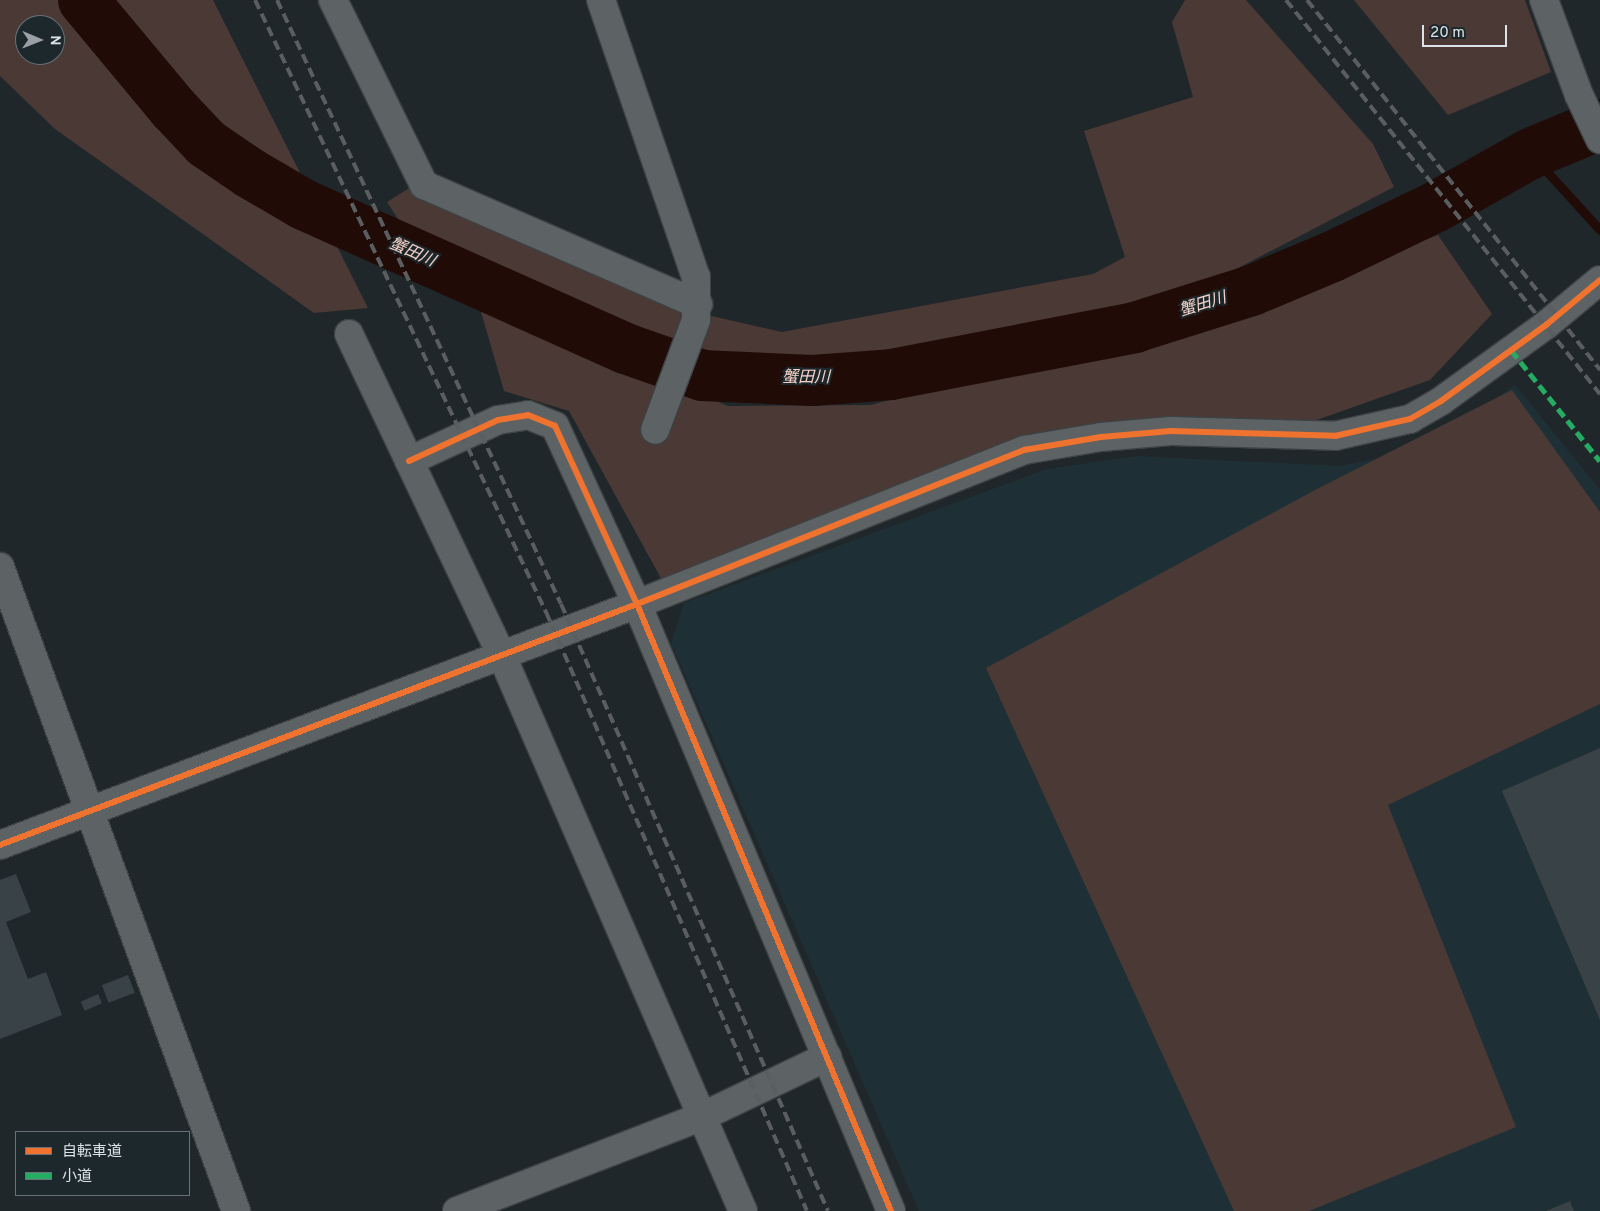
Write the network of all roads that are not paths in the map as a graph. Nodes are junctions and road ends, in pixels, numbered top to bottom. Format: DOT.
graph roads {
  1 [pos="333,0"];
  2 [pos="601,0"];
  3 [pos="1544,0"];
  4 [pos="1600,140"];
  5 [pos="1594,284"];
  6 [pos="697,312"];
  7 [pos="349,334"];
  8 [pos="655,430"];
  9 [pos="409,462"];
  10 [pos="0,567"];
  11 [pos="637,604"];
  12 [pos="502,656"];
  13 [pos="92,810"];
  14 [pos="0,845"];
  15 [pos="827,1057"];
  16 [pos="701,1118"];
  17 [pos="236,1211"];
  18 [pos="457,1211"];
  19 [pos="742,1211"];
  20 [pos="891,1211"];
  1 -- 6 [label="street"];
  2 -- 6 [label="street"];
  3 -- 4 [label="street"];
  5 -- 11 [label="street"];
  6 -- 8 [label="street"];
  7 -- 9 [label="street"];
  9 -- 11 [label="street"];
  9 -- 12 [label="street"];
  10 -- 13 [label="street"];
  11 -- 12 [label="street"];
  11 -- 15 [label="street"];
  12 -- 13 [label="street"];
  12 -- 16 [label="street"];
  13 -- 14 [label="street"];
  13 -- 17 [label="street"];
  15 -- 16 [label="street"];
  15 -- 20 [label="street"];
  16 -- 18 [label="street"];
  16 -- 19 [label="street"];
}
